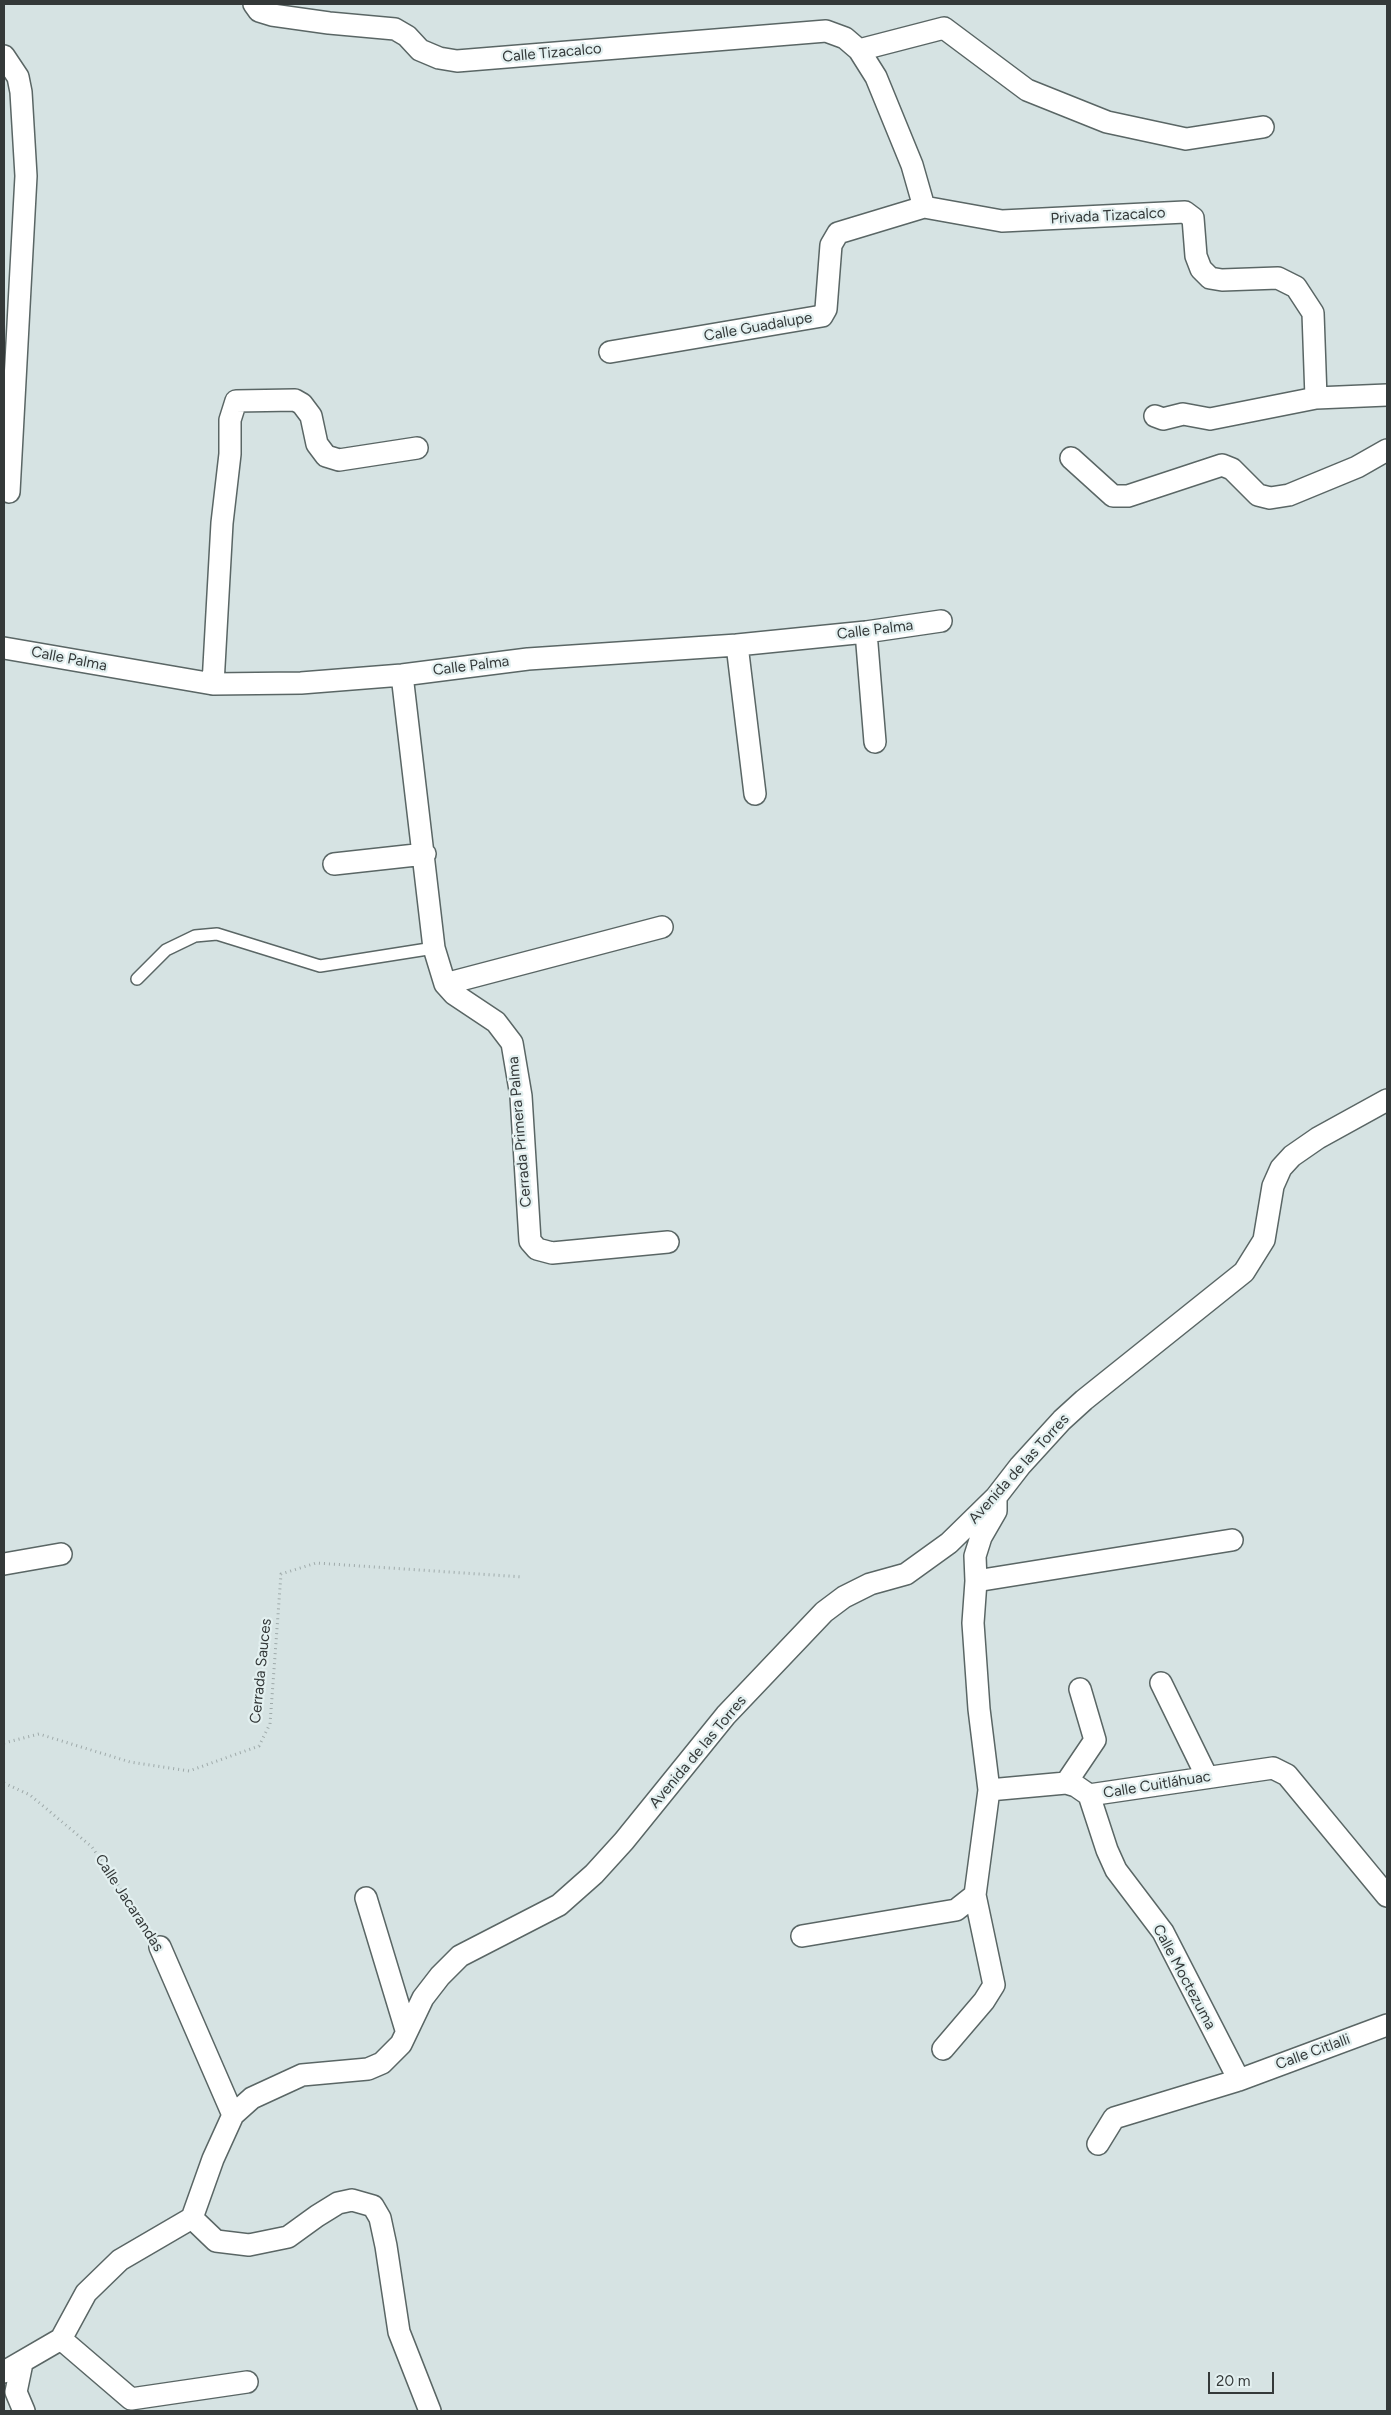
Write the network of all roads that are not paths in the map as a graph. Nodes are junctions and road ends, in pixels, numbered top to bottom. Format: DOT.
graph roads {
  1 [pos="254,4"];
  2 [pos="859,50"];
  3 [pos="4,56"];
  4 [pos="1263,127"];
  5 [pos="924,207"];
  6 [pos="610,352"];
  7 [pos="1387,395"];
  8 [pos="1316,398"];
  9 [pos="1155,416"];
  10 [pos="417,448"];
  11 [pos="1387,450"];
  12 [pos="1071,458"];
  13 [pos="9,492"];
  14 [pos="940,621"];
  15 [pos="866,632"];
  16 [pos="737,645"];
  17 [pos="4,648"];
  18 [pos="402,674"];
  19 [pos="213,684"];
  20 [pos="875,742"];
  21 [pos="755,794"];
  22 [pos="425,854"];
  23 [pos="334,864"];
  24 [pos="662,927"];
  25 [pos="434,948"];
  26 [pos="137,979"];
  27 [pos="446,984"];
  28 [pos="1387,1100"];
  29 [pos="668,1242"];
  30 [pos="996,1497"];
  31 [pos="1232,1540"];
  32 [pos="61,1554"];
  33 [pos="4,1564"];
  34 [pos="976,1582"];
  35 [pos="1161,1683"];
  36 [pos="1080,1689"];
  37 [pos="1207,1777"];
  38 [pos="1066,1783"];
  39 [pos="990,1790"];
  40 [pos="1088,1795"];
  41 [pos="975,1895"];
  42 [pos="1387,1896"];
  43 [pos="366,1898"];
  44 [pos="802,1936"];
  45 [pos="160,1947"];
  46 [pos="1387,2025"];
  47 [pos="406,2030"];
  48 [pos="943,2049"];
  49 [pos="1239,2080"];
  50 [pos="233,2115"];
  51 [pos="1098,2144"];
  52 [pos="192,2218"];
  53 [pos="61,2338"];
  54 [pos="13,2367"];
  55 [pos="247,2382"];
  56 [pos="132,2405"];
  57 [pos="24,2411"];
  58 [pos="430,2411"];
  1 -- 2 [label="street, Calle Tizacalco"];
  2 -- 4 [label="street"];
  2 -- 5 [label="street"];
  3 -- 13 [label="street"];
  5 -- 6 [label="street, Calle Guadalupe"];
  5 -- 8 [label="street, Privada Tizacalco"];
  7 -- 8 [label="street"];
  8 -- 9 [label="street"];
  10 -- 19 [label="street"];
  11 -- 12 [label="street"];
  14 -- 15 [label="street, Calle Palma"];
  15 -- 16 [label="street, Calle Palma"];
  15 -- 20 [label="street"];
  16 -- 18 [label="street, Calle Palma"];
  16 -- 21 [label="street"];
  17 -- 19 [label="street, Calle Palma"];
  18 -- 19 [label="street, Calle Palma"];
  18 -- 22 [label="street, Cerrada Primera Palma"];
  22 -- 23 [label="street"];
  22 -- 25 [label="street, Cerrada Primera Palma"];
  24 -- 27 [label="street"];
  25 -- 26 [label="lane"];
  25 -- 27 [label="street, Cerrada Primera Palma"];
  27 -- 29 [label="street, Cerrada Primera Palma"];
  28 -- 30 [label="street, Avenida de las Torres"];
  30 -- 34 [label="street"];
  30 -- 47 [label="street, Avenida de las Torres"];
  31 -- 34 [label="street"];
  32 -- 33 [label="street"];
  34 -- 39 [label="street"];
  35 -- 37 [label="street"];
  36 -- 38 [label="street"];
  37 -- 40 [label="street, Calle Cuitláhuac"];
  37 -- 42 [label="street, Calle Cuitláhuac"];
  38 -- 39 [label="street"];
  38 -- 40 [label="street, Calle Cuitláhuac"];
  39 -- 41 [label="street"];
  40 -- 49 [label="street, Calle Moctezuma"];
  41 -- 44 [label="street"];
  41 -- 48 [label="street"];
  43 -- 47 [label="street"];
  45 -- 50 [label="street, Calle Jacarandas"];
  46 -- 49 [label="street, Calle Citlalli"];
  47 -- 50 [label="street, Avenida de las Torres"];
  49 -- 51 [label="street, Calle Citlalli"];
  50 -- 52 [label="street, Avenida de las Torres"];
  52 -- 53 [label="street"];
  52 -- 58 [label="street"];
  53 -- 54 [label="street"];
  53 -- 56 [label="street"];
  54 -- 57 [label="street"];
  55 -- 56 [label="street"];
}
